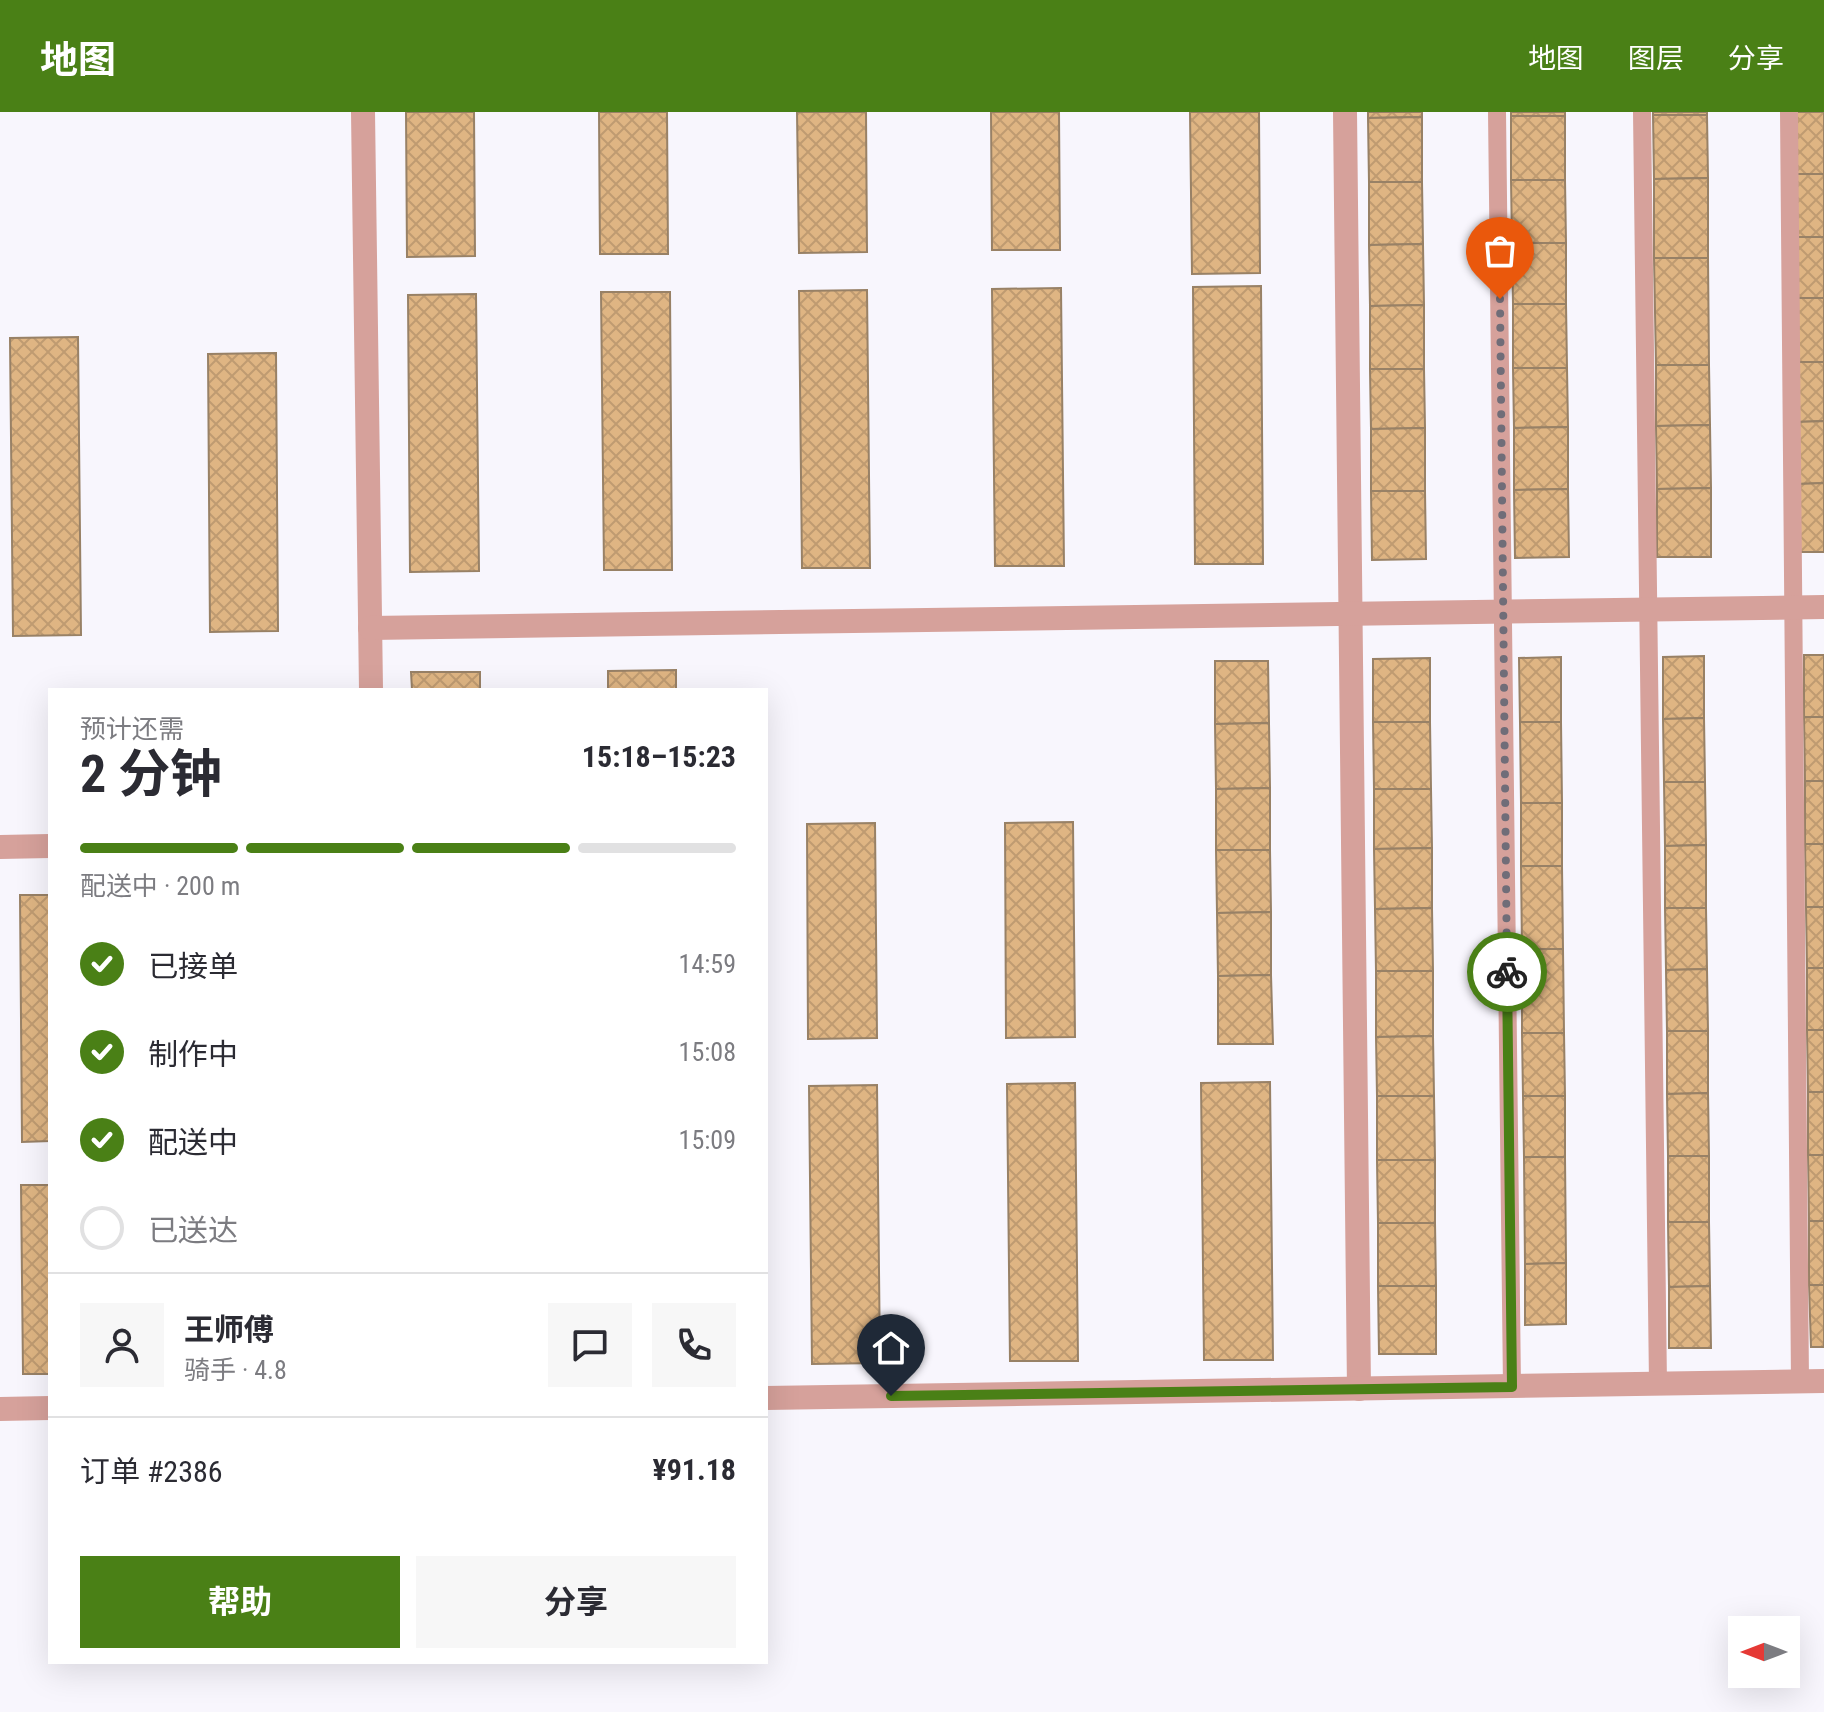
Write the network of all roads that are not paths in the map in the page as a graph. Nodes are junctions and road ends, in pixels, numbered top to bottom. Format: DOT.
graph roads {
  1 [pos="363,112"];
  2 [pos="1345,112"];
  3 [pos="1497,112"];
  4 [pos="1642,112"];
  5 [pos="1789,112"];
  6 [pos="1824,607"];
  7 [pos="1793,608"];
  8 [pos="1648,610"];
  9 [pos="1503,612"];
  10 [pos="1351,614"];
  11 [pos="370,628"];
  12 [pos="371,688"];
  13 [pos="48,846"];
  14 [pos="0,847"];
  15 [pos="1812,1382"];
  16 [pos="1658,1384"];
  17 [pos="1512,1387"];
  18 [pos="1359,1389"];
  19 [pos="768,1398"];
  20 [pos="48,1408"];
  21 [pos="0,1409"];
  1 -- 11 [label="street"];
  2 -- 10 [label="street"];
  3 -- 9 [label="lane"];
  4 -- 8 [label="lane"];
  5 -- 7 [label="lane"];
  6 -- 7 [label="street"];
  7 -- 8 [label="street"];
  7 -- 15 [label="lane"];
  8 -- 9 [label="street"];
  8 -- 16 [label="lane"];
  9 -- 10 [label="street"];
  9 -- 17 [label="lane"];
  10 -- 11 [label="street"];
  10 -- 18 [label="street"];
  11 -- 12 [label="street"];
  13 -- 14 [label="street"];
  15 -- 16 [label="street"];
  16 -- 17 [label="street"];
  17 -- 18 [label="street"];
  18 -- 19 [label="street"];
  20 -- 21 [label="street"];
}
